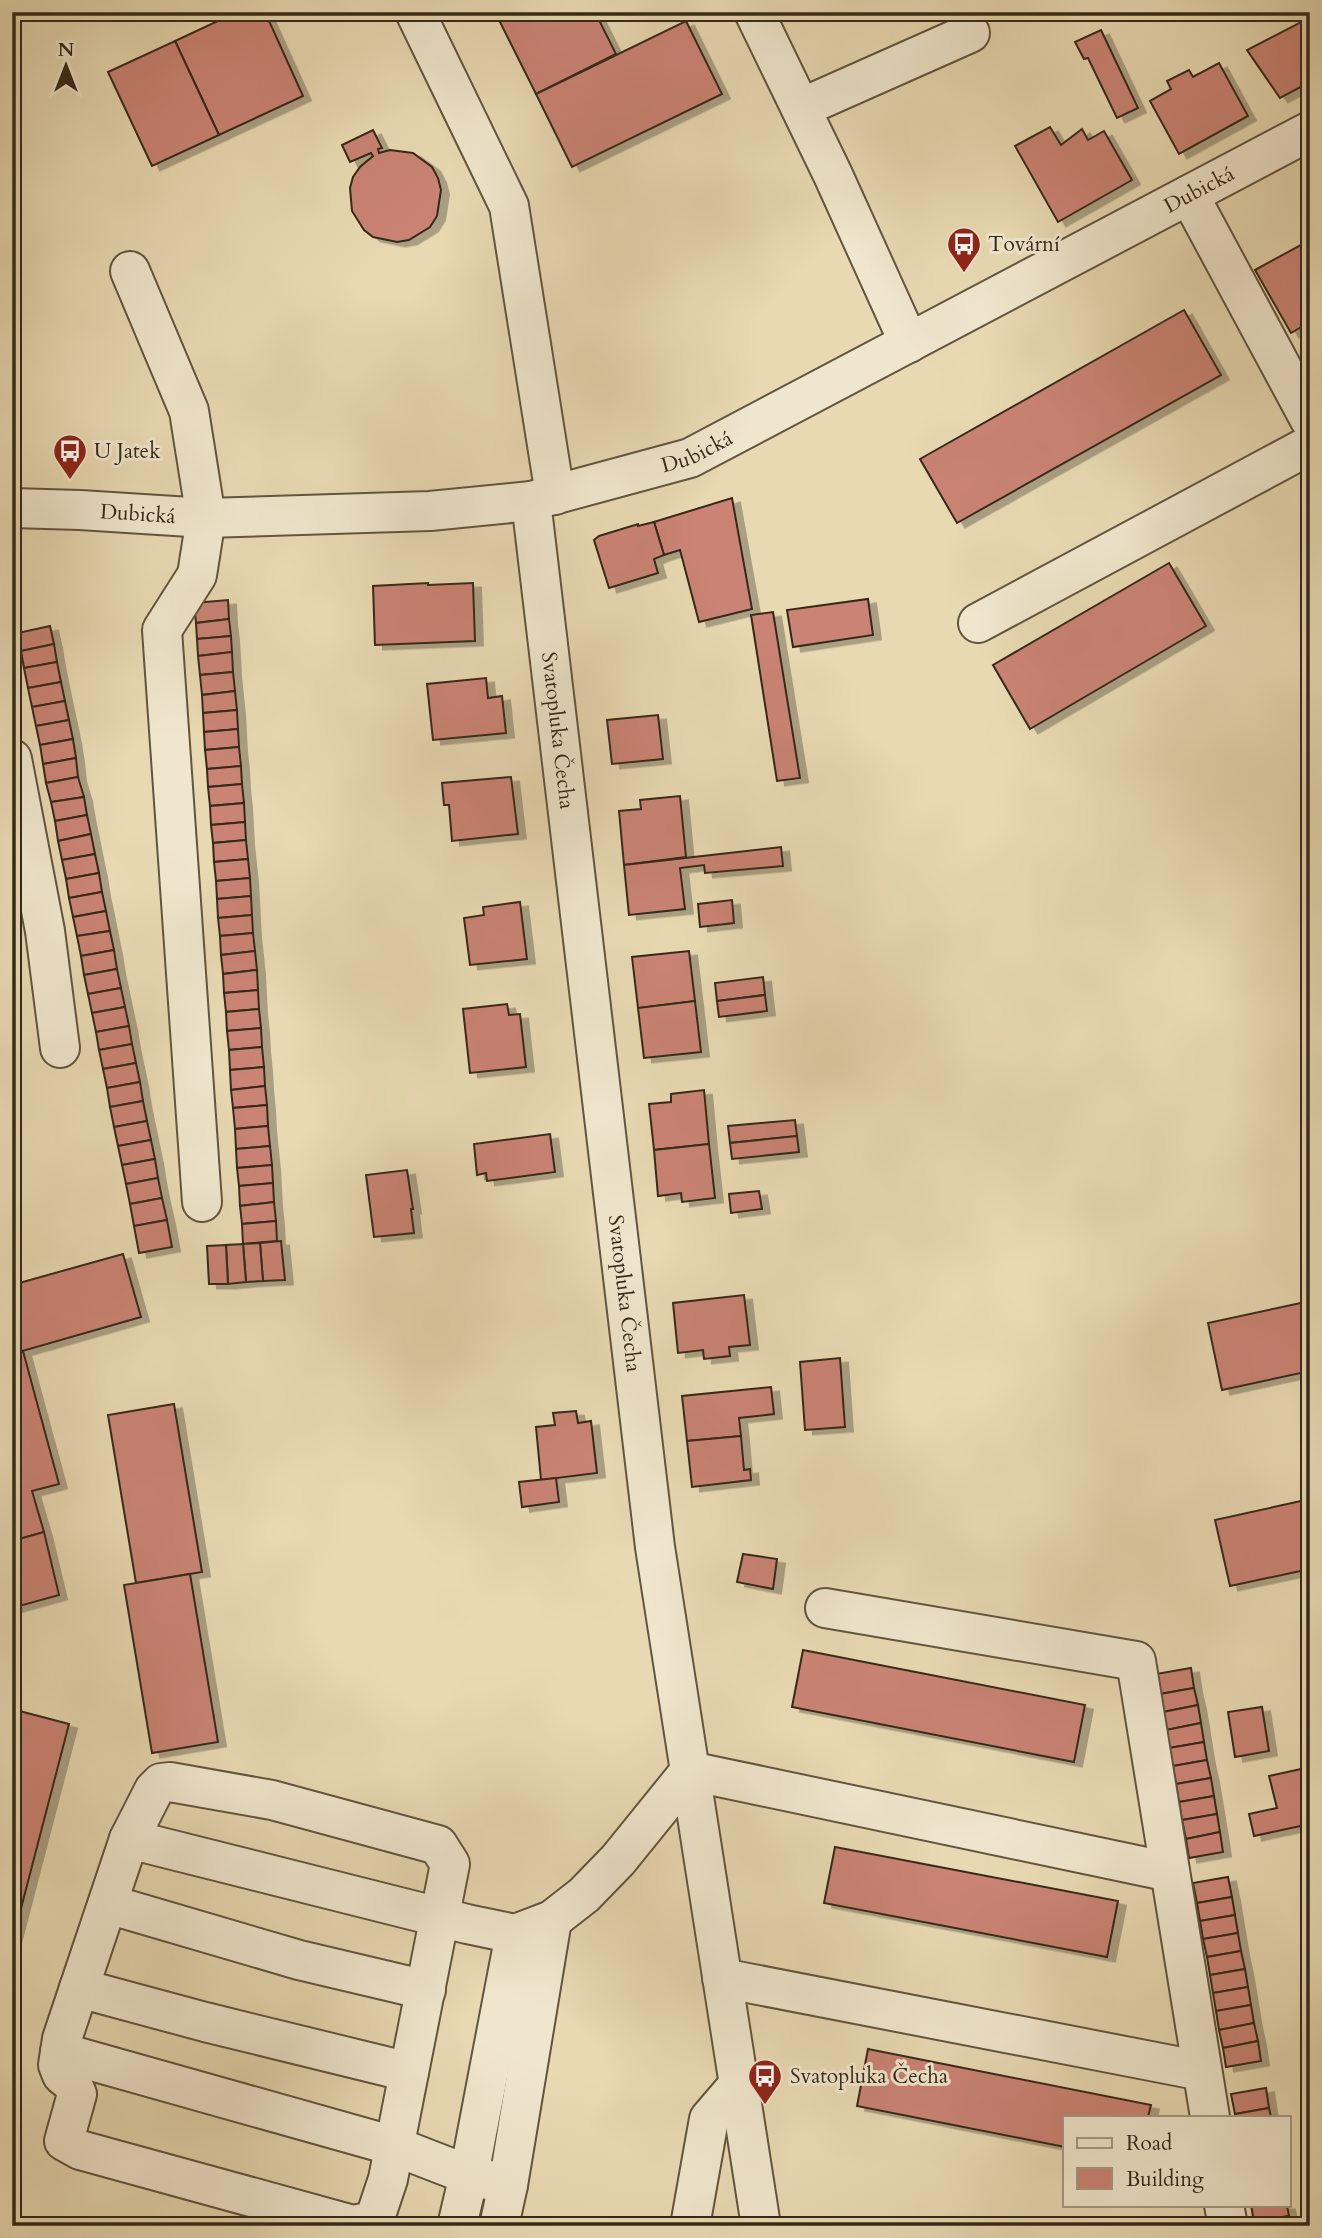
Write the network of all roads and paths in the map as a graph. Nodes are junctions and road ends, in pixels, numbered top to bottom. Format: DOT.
graph roads {
  1 [pos="415,12"];
  2 [pos="754,12"];
  3 [pos="970,33"];
  4 [pos="801,108"];
  5 [pos="1310,131"];
  6 [pos="1189,195"];
  7 [pos="130,271"];
  8 [pos="909,343"];
  9 [pos="1310,420"];
  10 [pos="1310,445"];
  11 [pos="543,498"];
  12 [pos="12,508"];
  13 [pos="206,518"];
  14 [pos="978,623"];
  15 [pos="12,759"];
  16 [pos="60,1048"];
  17 [pos="202,1202"];
  18 [pos="825,1608"];
  19 [pos="690,1771"];
  20 [pos="129,1839"];
  21 [pos="1170,1872"];
  22 [pos="108,1904"];
  23 [pos="441,1916"];
  24 [pos="552,1920"];
  25 [pos="515,1934"];
  26 [pos="722,1978"];
  27 [pos="79,1988"];
  28 [pos="426,1990"];
  29 [pos="60,2052"];
  30 [pos="1202,2071"];
  31 [pos="409,2072"];
  32 [pos="739,2084"];
  33 [pos="1210,2116"];
  34 [pos="394,2146"];
  35 [pos="469,2175"];
  36 [pos="508,2185"];
  37 [pos="1224,2206"];
  38 [pos="457,2226"];
  39 [pos="499,2226"];
  40 [pos="690,2226"];
  41 [pos="761,2226"];
  42 [pos="1228,2226"];
  1 -- 11 [label="street, Svatopluka Čecha"];
  2 -- 4 [label="street"];
  3 -- 4 [label="street"];
  4 -- 8 [label="street"];
  5 -- 6 [label="street, Dubická"];
  6 -- 8 [label="street, Dubická"];
  6 -- 9 [label="street"];
  7 -- 13 [label="street"];
  8 -- 11 [label="street, Dubická"];
  10 -- 14 [label="street"];
  11 -- 13 [label="street, Dubická"];
  11 -- 19 [label="street, Svatopluka Čecha"];
  12 -- 13 [label="street, Dubická"];
  13 -- 17 [label="street"];
  15 -- 16 [label="street"];
  18 -- 21 [label="street"];
  19 -- 21 [label="street"];
  19 -- 24 [label="street"];
  19 -- 26 [label="street, Svatopluka Čecha"];
  20 -- 22 [label="street"];
  20 -- 23 [label="street"];
  20 -- 23 [label="street"];
  21 -- 30 [label="street"];
  22 -- 27 [label="street"];
  22 -- 28 [label="street"];
  23 -- 25 [label="street"];
  23 -- 28 [label="street"];
  24 -- 25 [label="street"];
  24 -- 36 [label="street"];
  25 -- 35 [label="street"];
  26 -- 30 [label="street"];
  26 -- 32 [label="street, Svatopluka Čecha"];
  27 -- 29 [label="street"];
  27 -- 31 [label="street"];
  28 -- 31 [label="street"];
  29 -- 34 [label="street"];
  29 -- 34 [label="street"];
  30 -- 33 [label="street"];
  31 -- 34 [label="street"];
  32 -- 40 [label="street"];
  32 -- 41 [label="street, Svatopluka Čecha"];
  34 -- 35 [label="street"];
  35 -- 36 [label="street"];
  35 -- 38 [label="street"];
  36 -- 39 [label="street"];
  37 -- 42 [label="street"];
}
